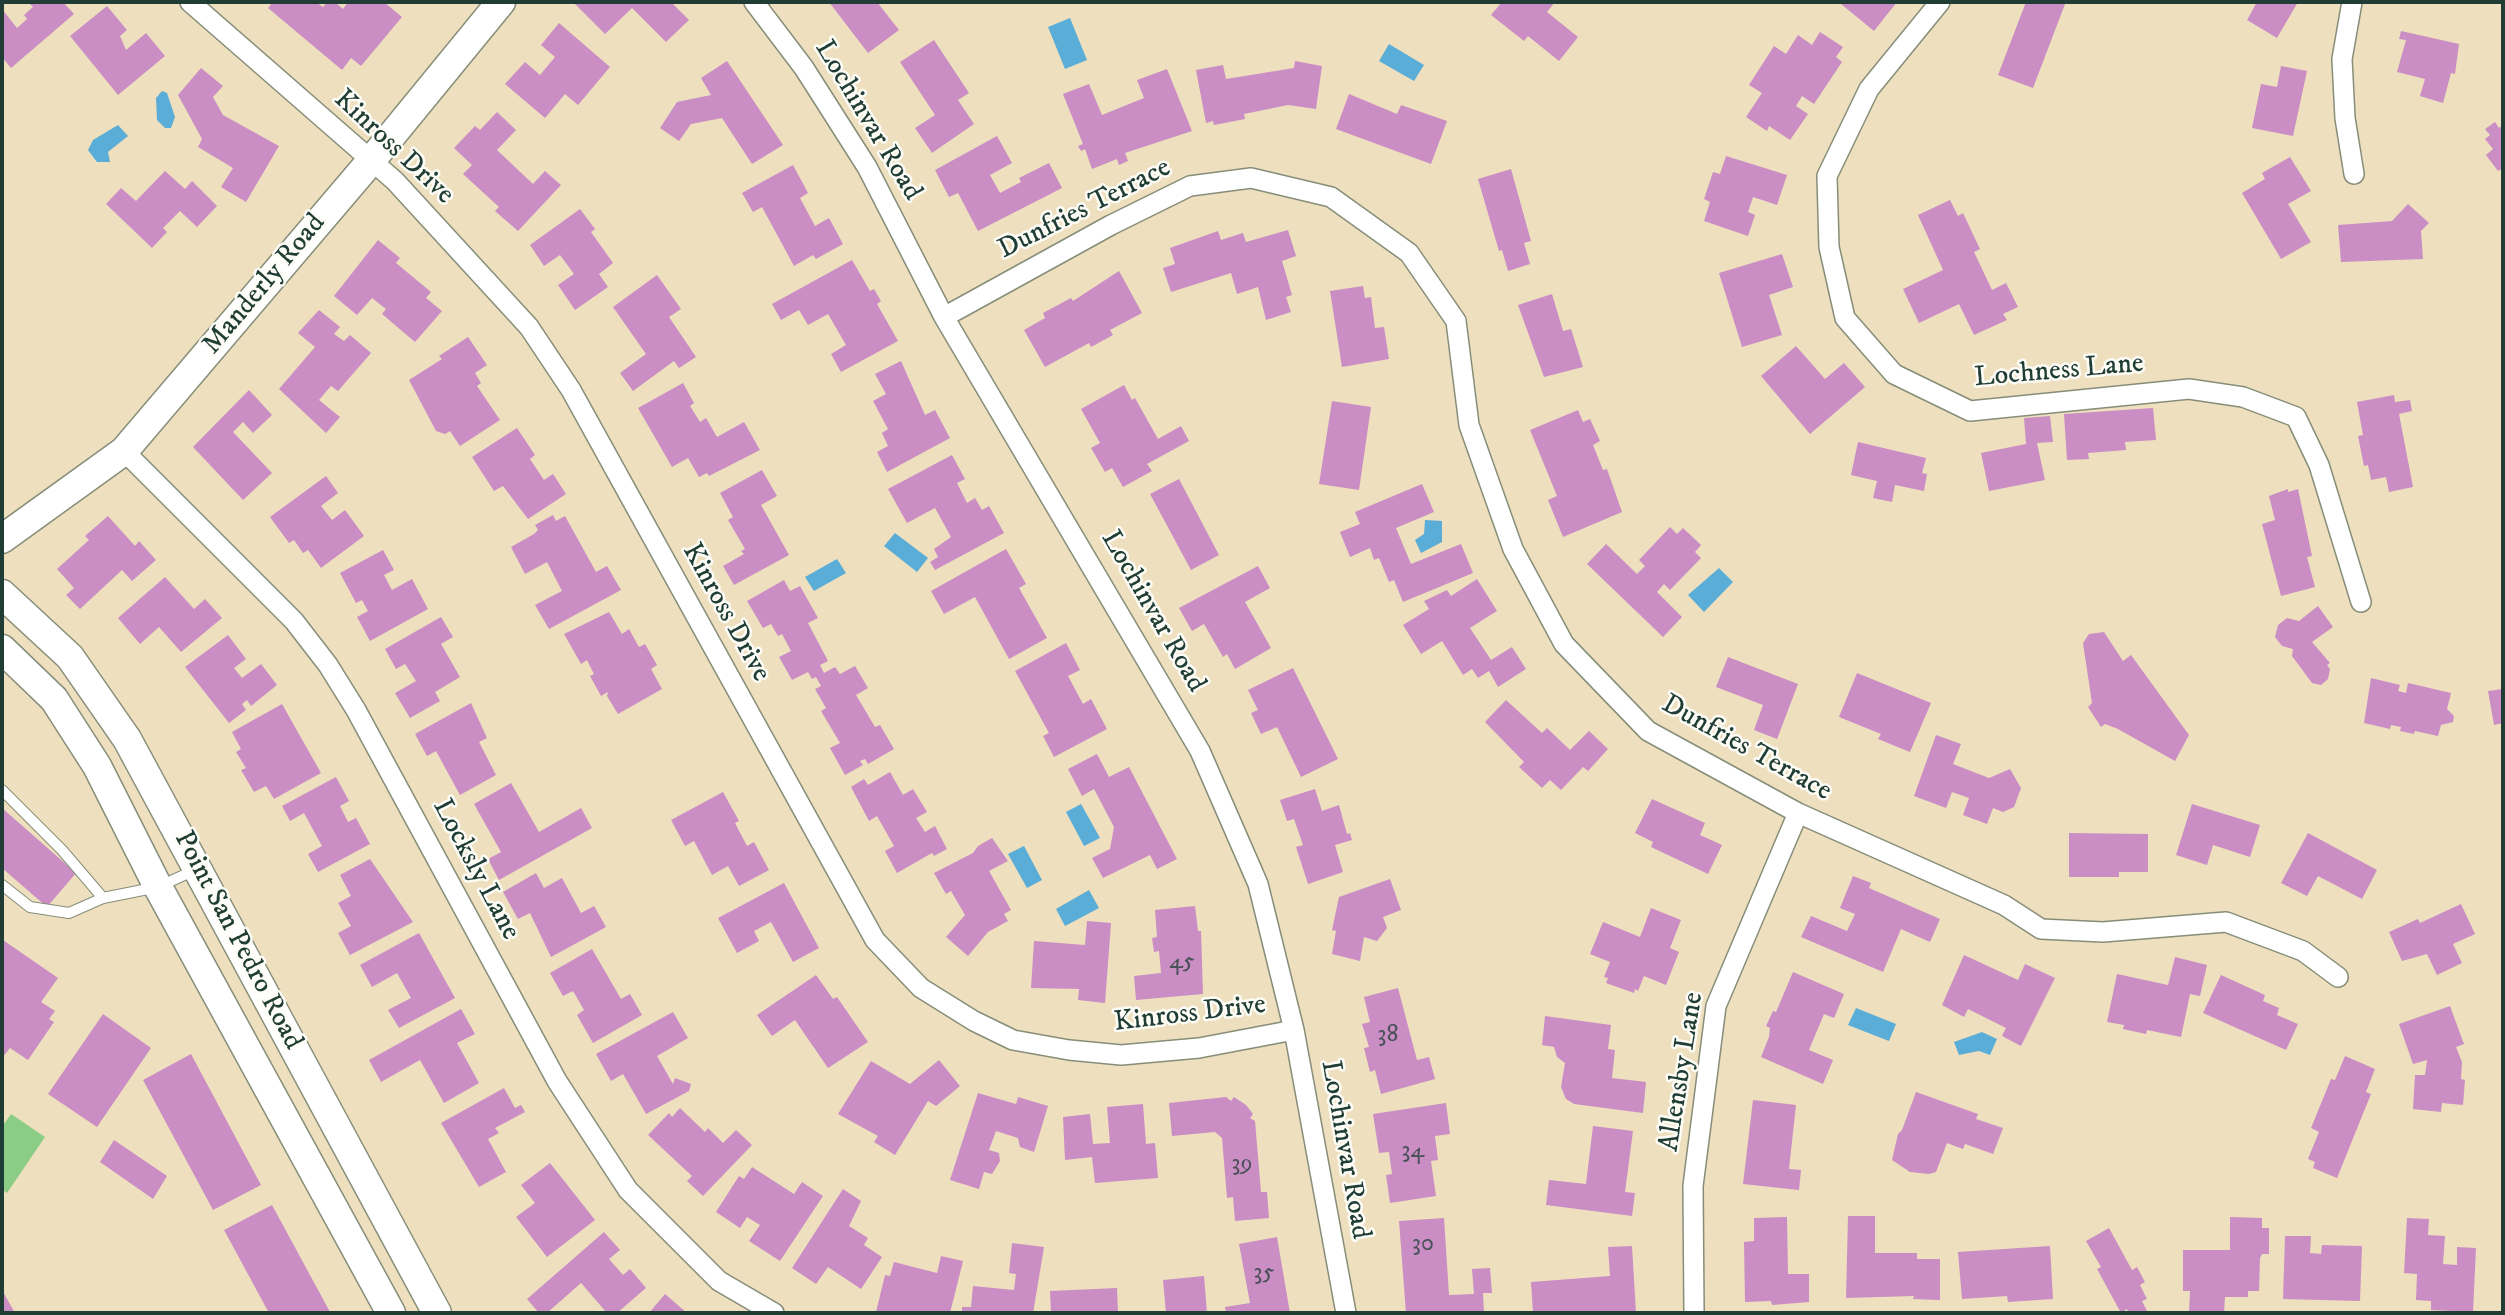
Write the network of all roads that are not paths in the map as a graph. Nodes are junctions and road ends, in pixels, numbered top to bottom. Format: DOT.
graph roads {
  1 [pos="190,2"];
  2 [pos="501,2"];
  3 [pos="754,2"];
  4 [pos="1940,2"];
  5 [pos="2352,2"];
  6 [pos="370,162"];
  7 [pos="2354,174"];
  8 [pos="944,317"];
  9 [pos="124,451"];
  10 [pos="2,539"];
  11 [pos="2,594"];
  12 [pos="2361,602"];
  13 [pos="2,649"];
  14 [pos="2,790"];
  15 [pos="1798,813"];
  16 [pos="198,868"];
  17 [pos="2,885"];
  18 [pos="158,887"];
  19 [pos="103,898"];
  20 [pos="2338,977"];
  21 [pos="1294,1030"];
  22 [pos="391,1313"];
  23 [pos="437,1313"];
  24 [pos="774,1313"];
  25 [pos="1346,1313"];
  26 [pos="1695,1313"];
  1 -- 6 [label="street, Kinross Drive"];
  2 -- 6 [label="main road, Manderly Road"];
  3 -- 8 [label="street, Lochinvar Road"];
  4 -- 12 [label="street, Lochness Lane"];
  5 -- 7 [label="street"];
  6 -- 9 [label="main road, Manderly Road"];
  6 -- 21 [label="street, Kinross Drive"];
  8 -- 15 [label="street, Dunfries Terrace"];
  8 -- 21 [label="street, Lochinvar Road"];
  9 -- 10 [label="main road, Manderly Road"];
  9 -- 24 [label="street, Locksly Lane"];
  11 -- 16 [label="main road, Point San Pedro Road"];
  13 -- 18 [label="main road, Point San Pedro Road"];
  14 -- 19 [label="lane"];
  15 -- 20 [label="street, Dunfries Terrace"];
  15 -- 26 [label="street, Allensby Lane"];
  16 -- 18 [label="lane"];
  16 -- 23 [label="main road, Point San Pedro Road"];
  17 -- 19 [label="lane"];
  18 -- 19 [label="lane"];
  18 -- 22 [label="main road, Point San Pedro Road"];
  21 -- 25 [label="street, Lochinvar Road"];
}
